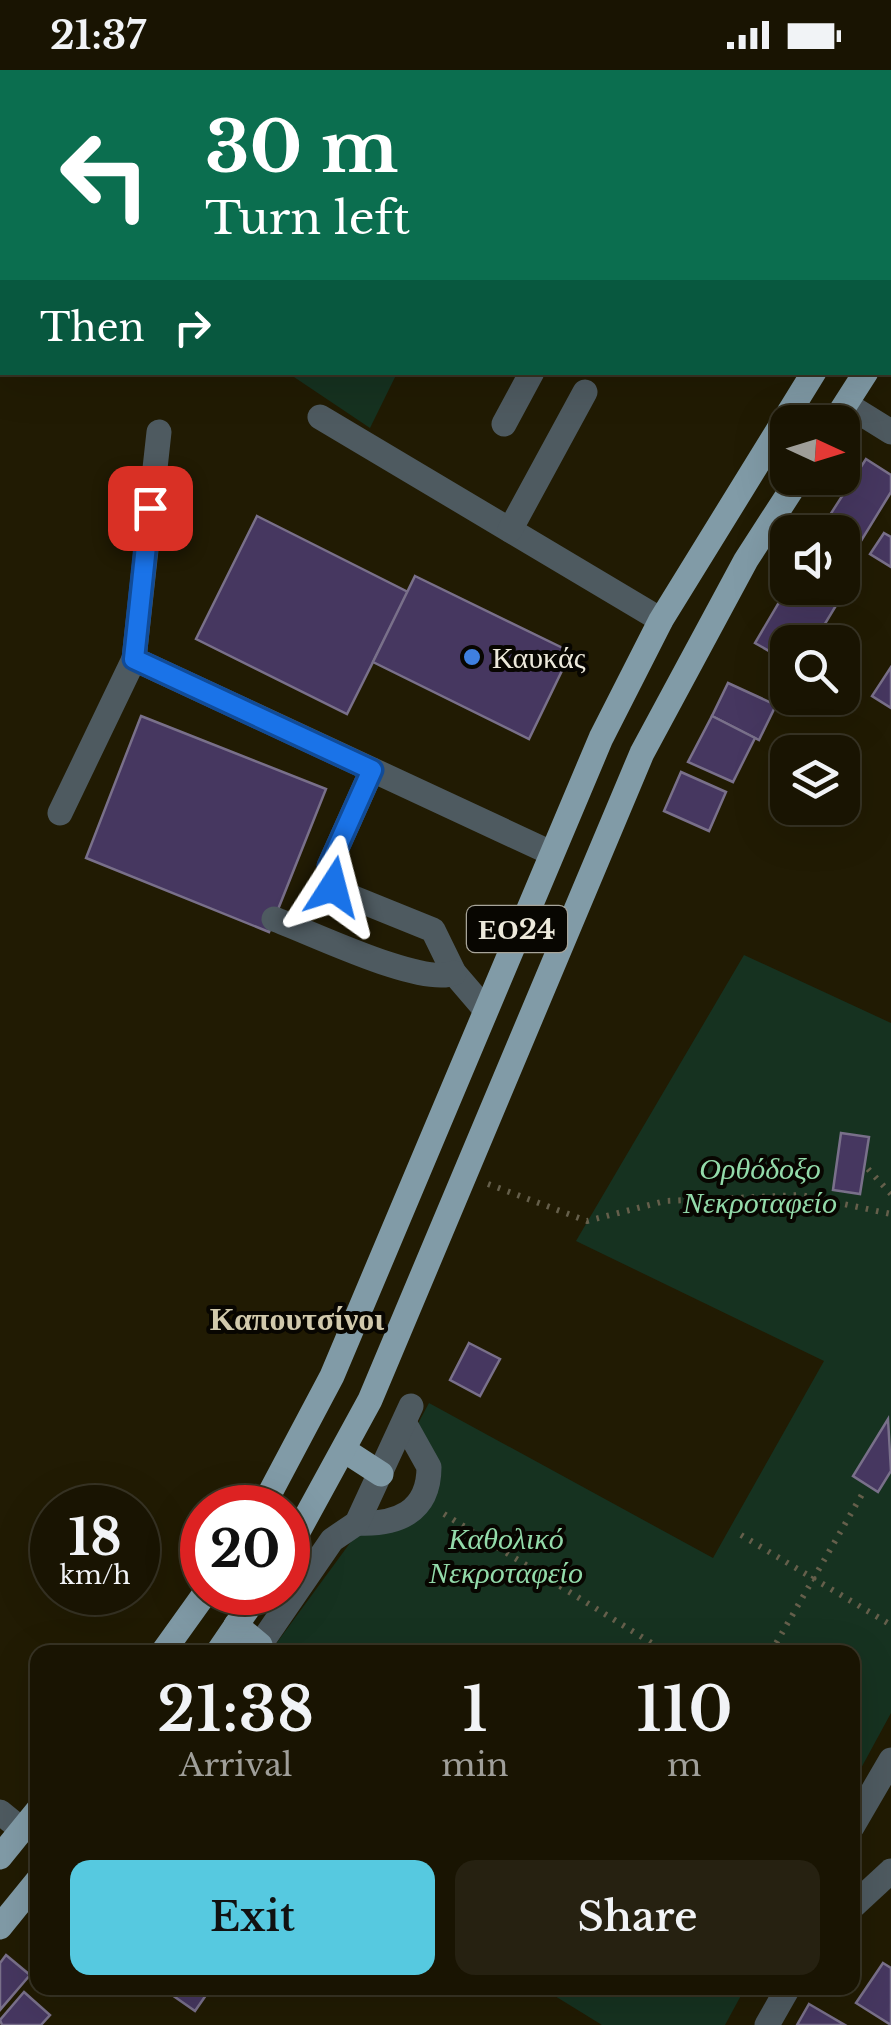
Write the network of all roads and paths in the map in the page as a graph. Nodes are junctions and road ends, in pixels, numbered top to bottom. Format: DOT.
graph roads {
  1 [pos="530,375"];
  2 [pos="812,375"];
  3 [pos="864,375"];
  4 [pos="585,392"];
  5 [pos="845,405"];
  6 [pos="320,417"];
  7 [pos="860,420"];
  8 [pos="504,424"];
  9 [pos="159,432"];
  10 [pos="891,432"];
  11 [pos="788,495"];
  12 [pos="510,530"];
  13 [pos="661,620"];
  14 [pos="134,659"];
  15 [pos="372,770"];
  16 [pos="60,813"];
  17 [pos="549,852"];
  18 [pos="274,919"];
  19 [pos="454,973"];
  20 [pos="484,1008"];
  21 [pos="868,1168"];
  22 [pos="480,1181"];
  23 [pos="891,1194"];
  24 [pos="891,1214"];
  25 [pos="344,1450"];
  26 [pos="381,1474"];
  27 [pos="274,1485"];
  28 [pos="864,1491"];
  29 [pos="422,1500"];
  30 [pos="310,1511"];
  31 [pos="357,1523"];
  32 [pos="741,1535"];
  33 [pos="812,1580"];
  34 [pos="190,1615"];
  35 [pos="243,1615"];
  36 [pos="236,1625"];
  37 [pos="891,1626"];
  38 [pos="168,1645"];
  39 [pos="223,1645"];
  40 [pos="254,1645"];
  41 [pos="261,1645"];
  42 [pos="655,1645"];
  43 [pos="775,1645"];
  44 [pos="891,1760"];
  45 [pos="0,1812"];
  46 [pos="860,1813"];
  47 [pos="30,1820"];
  48 [pos="0,1857"];
  49 [pos="891,1871"];
  50 [pos="30,1890"];
  51 [pos="860,1900"];
  52 [pos="0,1927"];
  53 [pos="784,1995"];
  54 [pos="767,2025"];
  1 -- 8 [label="street"];
  2 -- 13 [label="main road, ΕΟ24"];
  3 -- 5 [label="main road"];
  4 -- 12 [label="street"];
  6 -- 12 [label="street"];
  7 -- 10 [label="street"];
  9 -- 14 [label="street"];
  11 -- 25 [label="main road, ΕΟ24"];
  12 -- 13 [label="street"];
  13 -- 17 [label="main road, ΕΟ24"];
  14 -- 15 [label="street"];
  14 -- 16 [label="street"];
  15 -- 17 [label="street"];
  15 -- 19 [label="street"];
  17 -- 20 [label="main road, ΕΟ24"];
  18 -- 19 [label="street"];
  19 -- 20 [label="street"];
  20 -- 27 [label="main road, ΕΟ24"];
  21 -- 23 [label="path"];
  22 -- 24 [label="path"];
  25 -- 26 [label="main road"];
  25 -- 30 [label="main road, ΕΟ24"];
  26 -- 29 [label="street"];
  26 -- 31 [label="street"];
  28 -- 33 [label="path"];
  29 -- 31 [label="street"];
  29 -- 42 [label="path"];
  31 -- 41 [label="street"];
  32 -- 33 [label="path"];
  33 -- 37 [label="path"];
  33 -- 43 [label="path"];
  34 -- 38 [label="main road"];
  35 -- 36 [label="main road"];
  36 -- 39 [label="main road"];
  36 -- 40 [label="main road"];
  44 -- 46 [label="street"];
  45 -- 47 [label="street"];
  47 -- 48 [label="main road"];
  49 -- 51 [label="street"];
  50 -- 52 [label="main road"];
  53 -- 54 [label="street"];
}
